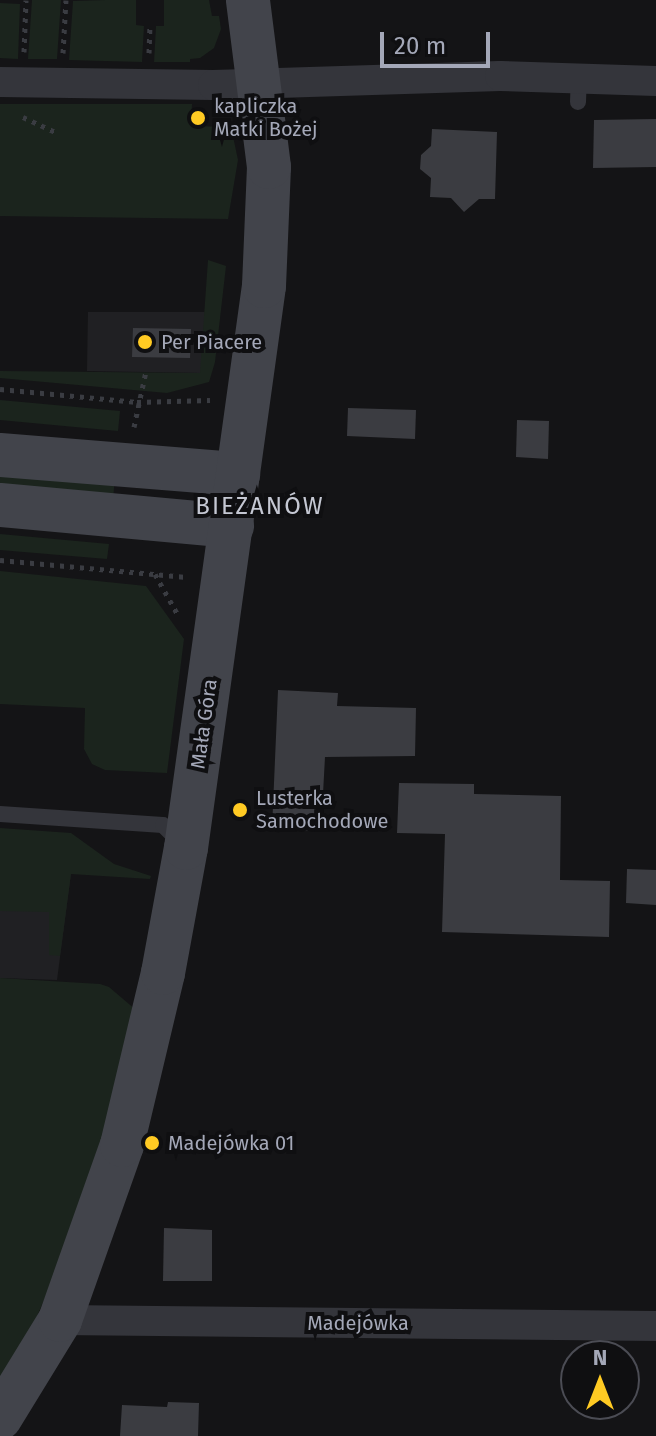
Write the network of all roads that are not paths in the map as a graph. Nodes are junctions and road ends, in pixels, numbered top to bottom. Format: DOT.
graph roads {
  1 [pos="248,0"];
  2 [pos="12,73"];
  3 [pos="259,81"];
  4 [pos="656,81"];
  5 [pos="0,455"];
  6 [pos="238,474"];
  7 [pos="0,505"];
  8 [pos="232,526"];
  9 [pos="0,814"];
  10 [pos="186,848"];
  11 [pos="60,1320"];
  12 [pos="656,1326"];
  13 [pos="0,1418"];
  1 -- 3 [label="street, Mała Góra"];
  2 -- 3 [label="street"];
  3 -- 4 [label="street"];
  3 -- 6 [label="street, Mała Góra"];
  5 -- 6 [label="street"];
  6 -- 8 [label="street, Mała Góra"];
  7 -- 8 [label="street"];
  8 -- 10 [label="street, Mała Góra"];
  9 -- 10 [label="lane"];
  10 -- 11 [label="street, Mała Góra"];
  11 -- 12 [label="street, Madejówka"];
  11 -- 13 [label="street, Mała Góra"];
}
